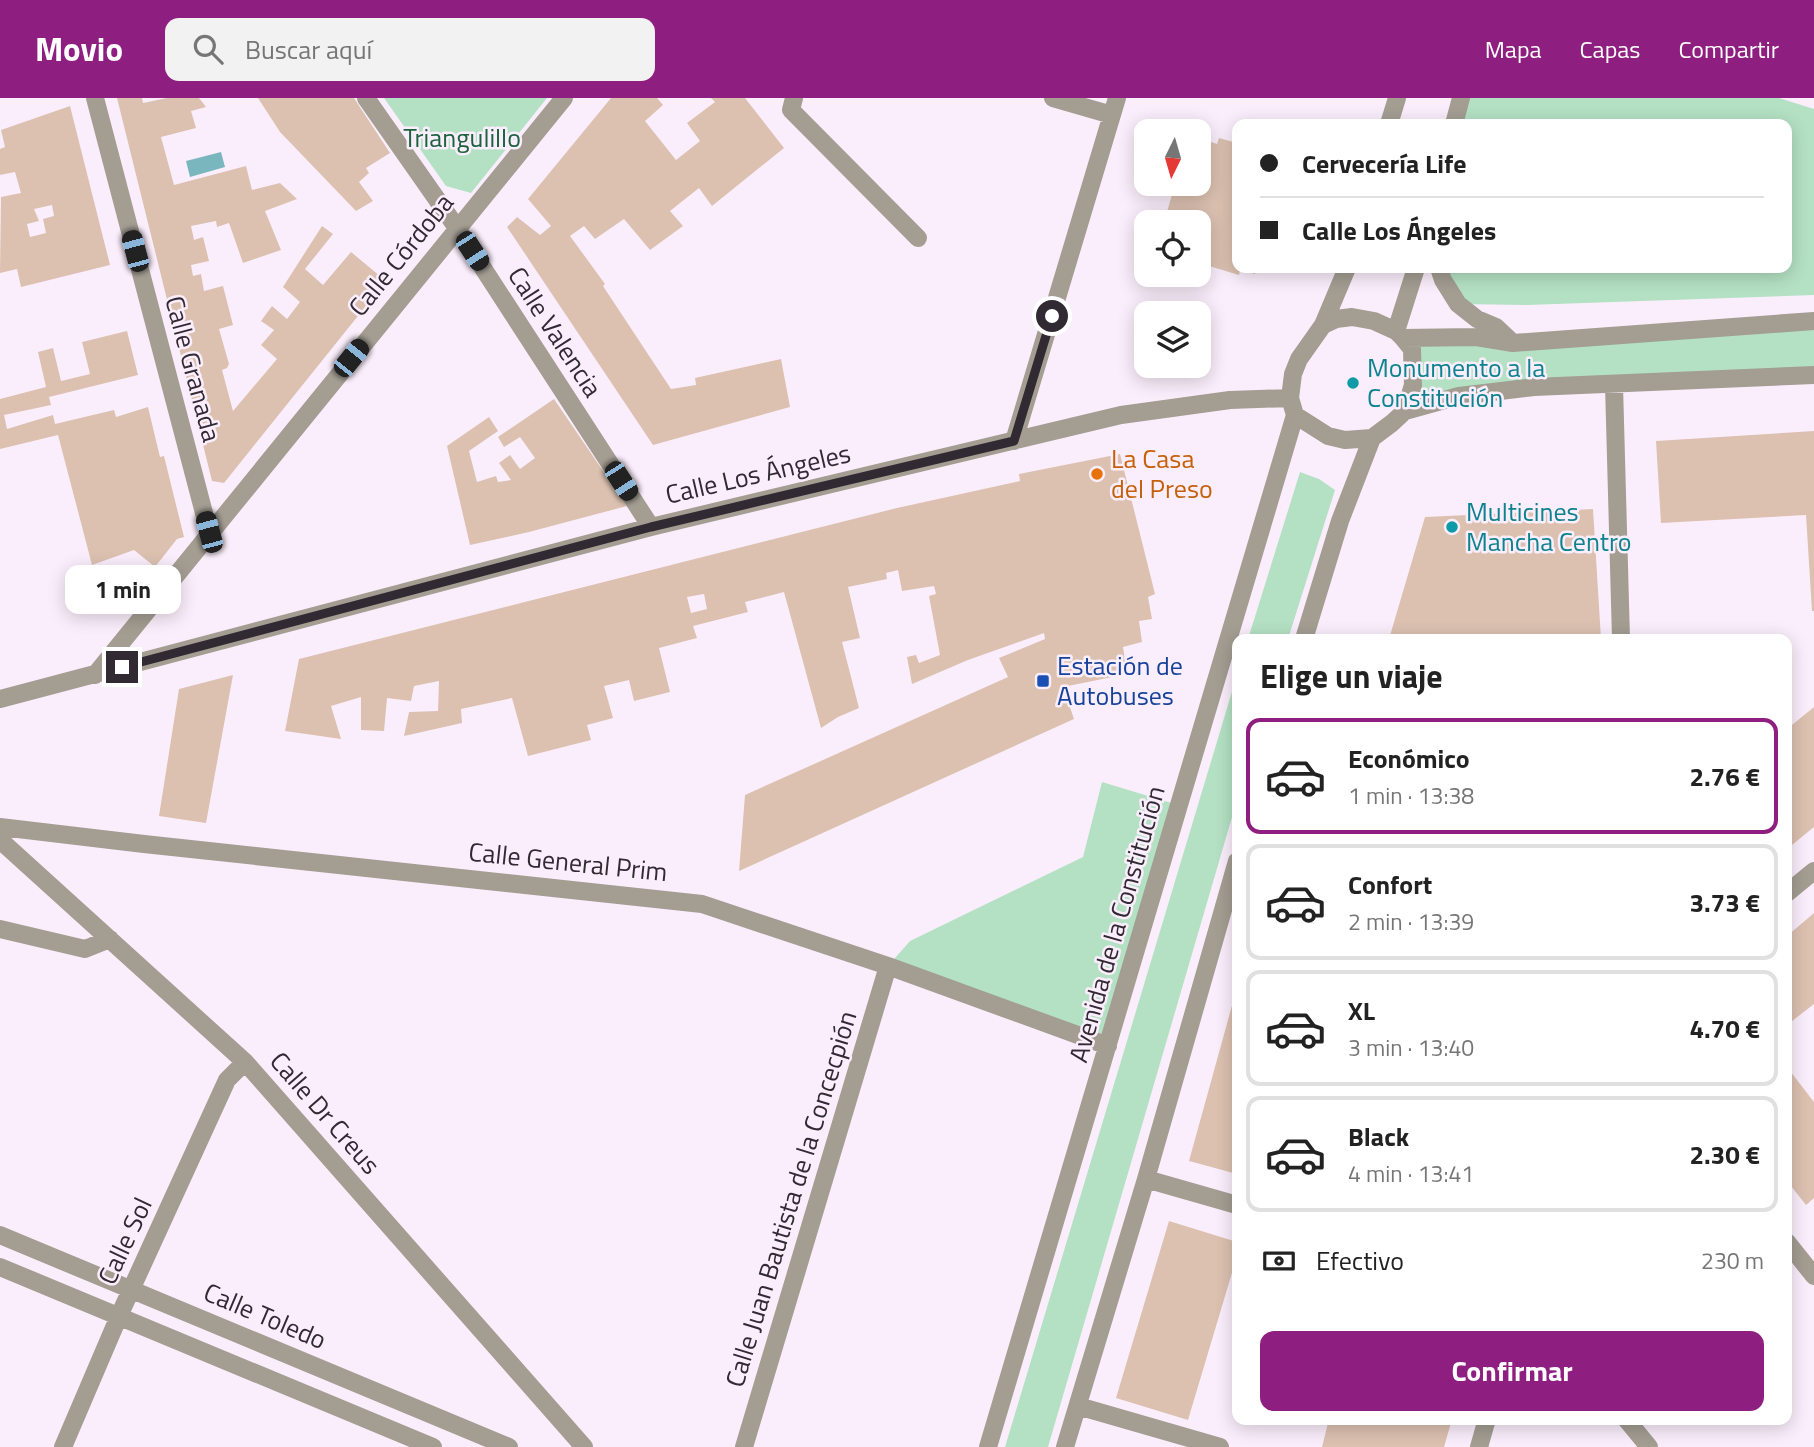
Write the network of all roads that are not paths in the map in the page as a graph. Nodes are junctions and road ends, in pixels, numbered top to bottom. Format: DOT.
graph roads {
  1 [pos="95,98"];
  2 [pos="366,98"];
  3 [pos="564,98"];
  4 [pos="794,98"];
  5 [pos="1053,98"];
  6 [pos="1397,98"];
  7 [pos="1461,98"];
  8 [pos="1115,107"];
  9 [pos="1391,119"];
  10 [pos="1455,119"];
  11 [pos="457,228"];
  12 [pos="918,238"];
  13 [pos="1345,273"];
  14 [pos="1415,273"];
  15 [pos="1441,273"];
  16 [pos="1814,321"];
  17 [pos="1323,325"];
  18 [pos="1399,335"];
  19 [pos="1513,343"];
  20 [pos="1814,375"];
  21 [pos="1614,385"];
  22 [pos="1293,406"];
  23 [pos="1405,411"];
  24 [pos="1372,438"];
  25 [pos="1014,441"];
  26 [pos="651,527"];
  27 [pos="209,532"];
  28 [pos="1306,634"];
  29 [pos="1621,634"];
  30 [pos="95,675"];
  31 [pos="0,699"];
  32 [pos="0,827"];
  33 [pos="0,840"];
  34 [pos="1814,871"];
  35 [pos="1792,889"];
  36 [pos="1230,910"];
  37 [pos="0,929"];
  38 [pos="110,939"];
  39 [pos="888,966"];
  40 [pos="1108,1046"];
  41 [pos="245,1062"];
  42 [pos="1146,1178"];
  43 [pos="1232,1204"];
  44 [pos="0,1235"];
  45 [pos="1792,1248"];
  46 [pos="0,1267"];
  47 [pos="1814,1276"];
  48 [pos="132,1289"];
  49 [pos="119,1315"];
  50 [pos="1078,1406"];
  51 [pos="1485,1425"];
  52 [pos="1631,1425"];
  53 [pos="394,1440"];
  54 [pos="63,1447"];
  55 [pos="433,1447"];
  56 [pos="509,1447"];
  57 [pos="584,1447"];
  58 [pos="744,1447"];
  59 [pos="988,1447"];
  60 [pos="1065,1447"];
  61 [pos="1220,1447"];
  62 [pos="1479,1447"];
  63 [pos="1649,1447"];
  1 -- 27 [label="street, Calle Granada"];
  2 -- 11 [label="street, Calle Valencia"];
  3 -- 11 [label="street, Calle Córdoba"];
  4 -- 12 [label="street"];
  5 -- 8 [label="street"];
  6 -- 9 [label="street"];
  7 -- 10 [label="street"];
  8 -- 25 [label="street"];
  11 -- 26 [label="street, Calle Valencia"];
  11 -- 27 [label="street, Calle Córdoba"];
  13 -- 17 [label="street"];
  14 -- 18 [label="street"];
  15 -- 19 [label="street"];
  16 -- 19 [label="street"];
  17 -- 18 [label="street"];
  17 -- 22 [label="street"];
  18 -- 19 [label="street"];
  18 -- 23 [label="street"];
  20 -- 21 [label="street"];
  21 -- 23 [label="street"];
  21 -- 29 [label="street"];
  22 -- 24 [label="street"];
  22 -- 25 [label="street, Calle Los Ángeles"];
  22 -- 40 [label="street, Avenida de la Constitución"];
  23 -- 24 [label="street"];
  24 -- 28 [label="street"];
  25 -- 26 [label="street, Calle Los Ángeles"];
  26 -- 30 [label="street, Calle Los Ángeles"];
  27 -- 30 [label="street, Calle Córdoba"];
  30 -- 31 [label="street, Calle Los Ángeles"];
  32 -- 39 [label="street, Calle General Prim"];
  33 -- 38 [label="street, Calle Dr Creus"];
  34 -- 35 [label="street"];
  36 -- 42 [label="street"];
  37 -- 38 [label="street"];
  38 -- 41 [label="street, Calle Dr Creus"];
  39 -- 40 [label="street, Calle General Prim"];
  39 -- 58 [label="street, Calle Juan Bautista de la Concecpión"];
  40 -- 59 [label="street, Avenida de la Constitución"];
  41 -- 48 [label="street, Calle Sol"];
  41 -- 57 [label="street, Calle Dr Creus"];
  42 -- 43 [label="street"];
  42 -- 50 [label="street"];
  44 -- 48 [label="street, Calle Toledo"];
  45 -- 47 [label="street"];
  46 -- 49 [label="street"];
  48 -- 49 [label="street, Calle Sol"];
  48 -- 56 [label="street, Calle Toledo"];
  49 -- 53 [label="street"];
  49 -- 54 [label="street, Calle Sol"];
  50 -- 60 [label="street"];
  50 -- 61 [label="street"];
  51 -- 62 [label="street"];
  52 -- 63 [label="street"];
  53 -- 55 [label="street"];
}
